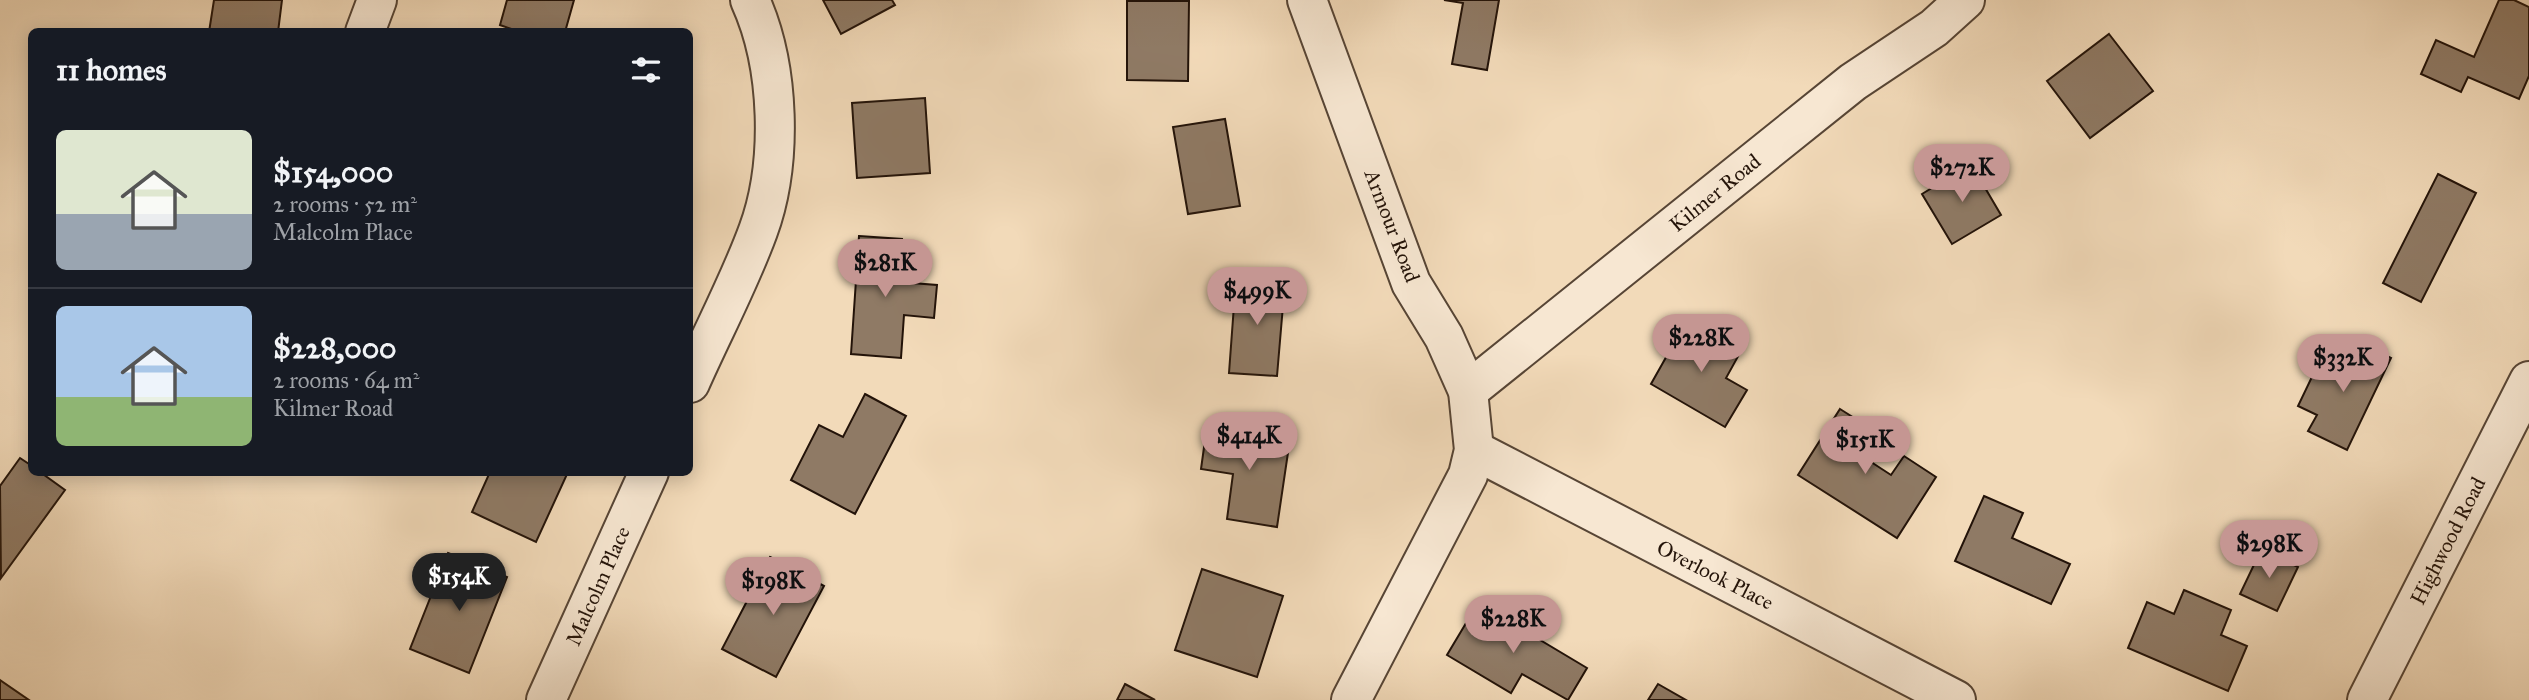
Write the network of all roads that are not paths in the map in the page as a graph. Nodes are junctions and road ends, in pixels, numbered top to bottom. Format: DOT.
graph roads {
  1 [pos="377,0"];
  2 [pos="750,0"];
  3 [pos="1307,0"];
  4 [pos="1965,0"];
  5 [pos="366,28"];
  6 [pos="693,376"];
  7 [pos="2529,381"];
  8 [pos="1468,391"];
  9 [pos="1474,450"];
  10 [pos="647,476"];
  11 [pos="546,700"];
  12 [pos="1351,700"];
  13 [pos="1956,700"];
  14 [pos="2367,700"];
  1 -- 5 [label="street"];
  2 -- 6 [label="street"];
  3 -- 8 [label="street, Armour Road"];
  4 -- 8 [label="street, Kilmer Road"];
  7 -- 14 [label="street, Highwood Road"];
  8 -- 9 [label="street, Armour Road"];
  9 -- 12 [label="street"];
  9 -- 13 [label="street, Overlook Place"];
  10 -- 11 [label="street, Malcolm Place"];
}
